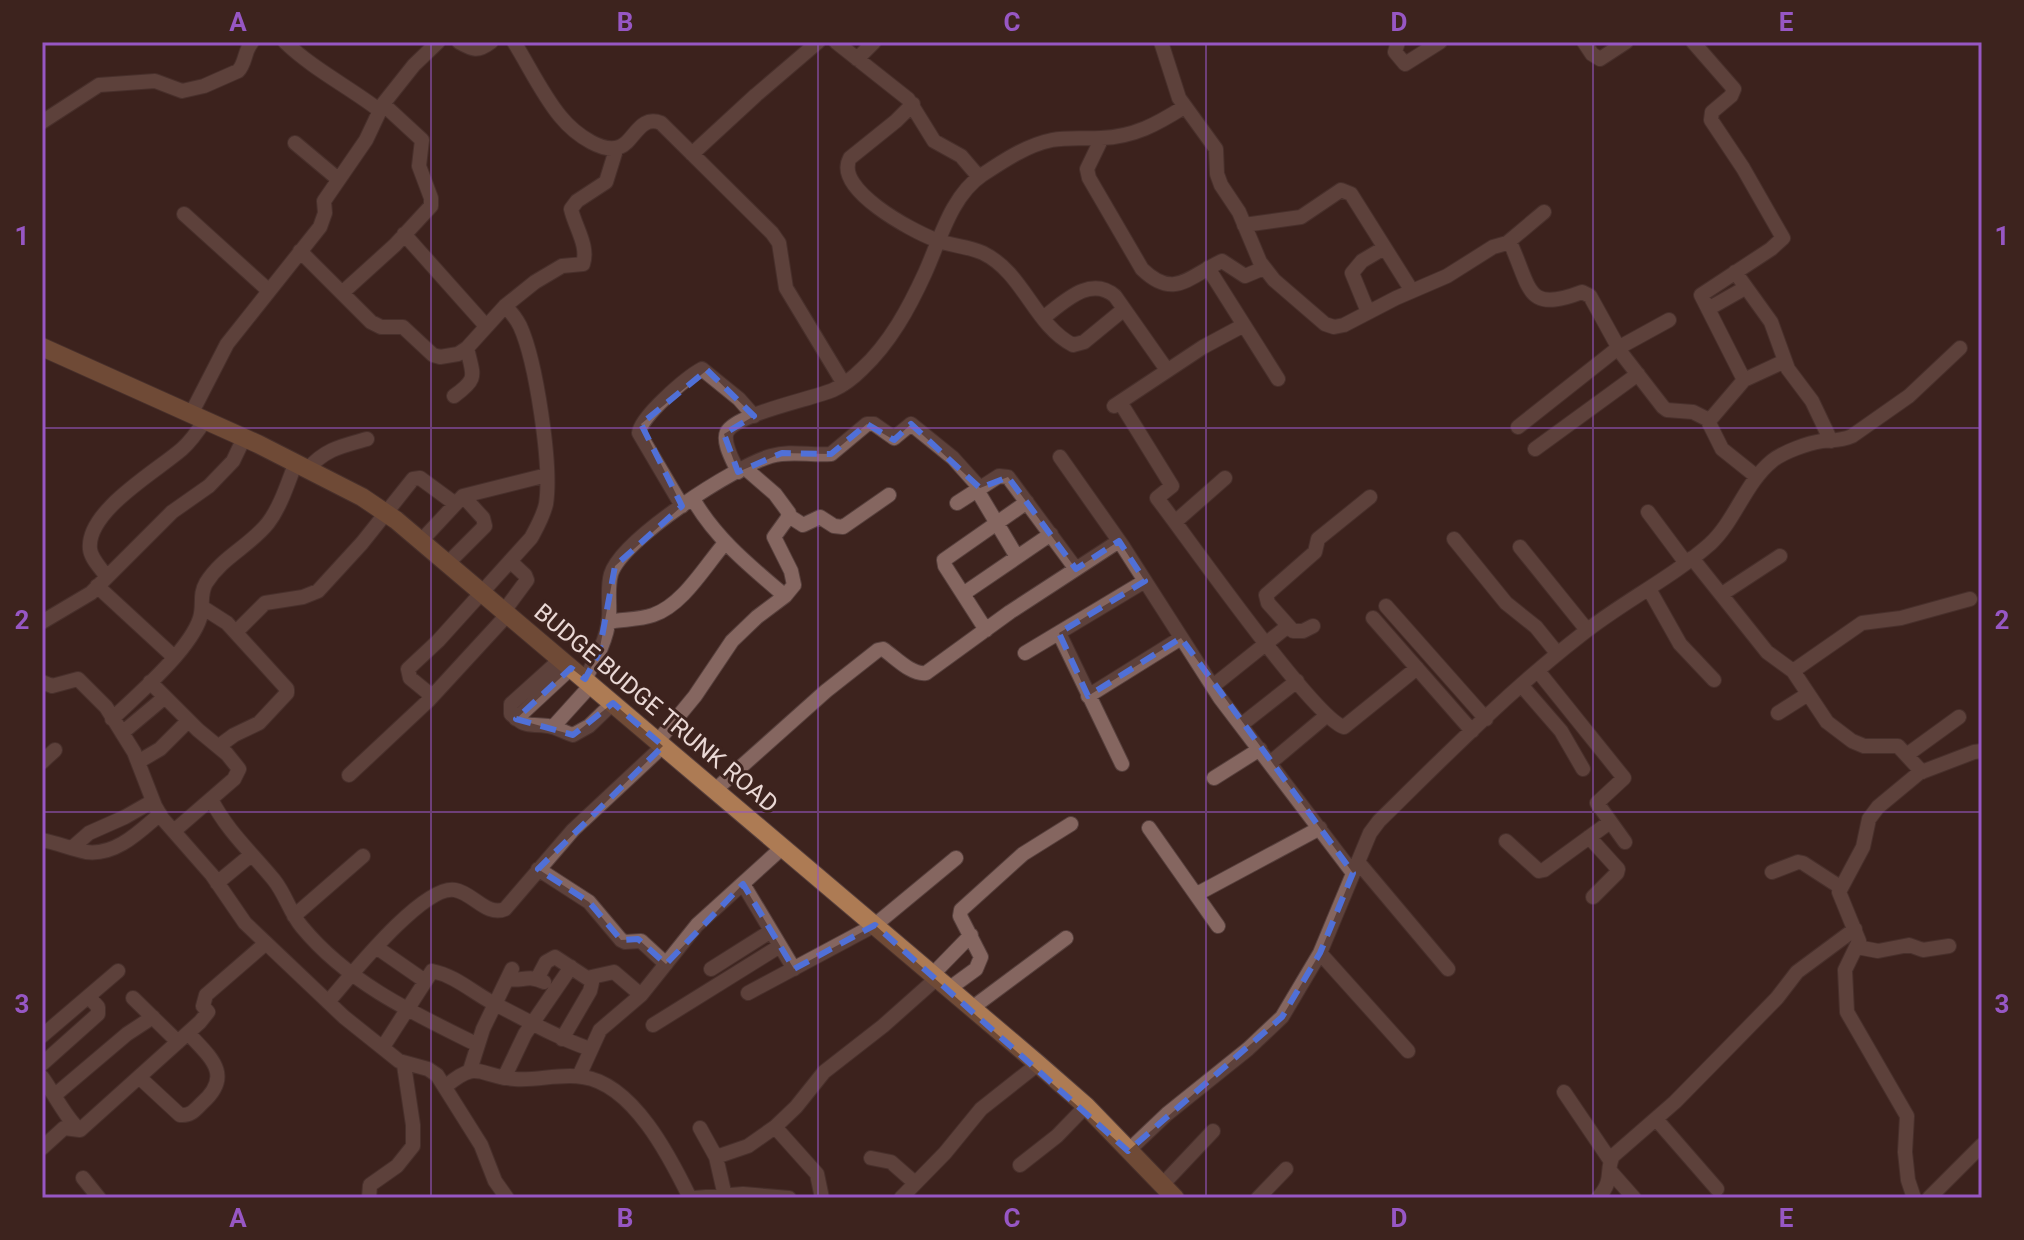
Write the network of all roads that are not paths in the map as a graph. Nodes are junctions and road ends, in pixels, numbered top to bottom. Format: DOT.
graph roads {
  1 [pos="252,42"];
  2 [pos="285,42"];
  3 [pos="438,42"];
  4 [pos="459,42"];
  5 [pos="491,42"];
  6 [pos="514,42"];
  7 [pos="818,42"];
  8 [pos="836,42"];
  9 [pos="874,42"];
  10 [pos="1161,42"];
  11 [pos="1398,42"];
  12 [pos="1440,42"];
  13 [pos="1584,42"];
  14 [pos="1626,42"];
  15 [pos="1693,42"];
  16 [pos="857,59"];
  17 [pos="913,104"];
  18 [pos="381,107"];
  19 [pos="1184,107"];
  20 [pos="42,122"];
  21 [pos="1102,138"];
  22 [pos="295,143"];
  23 [pos="616,150"];
  24 [pos="692,154"];
  25 [pos="979,177"];
  26 [pos="338,179"];
  27 [pos="1544,212"];
  28 [pos="184,214"];
  29 [pos="1244,225"];
  30 [pos="404,234"];
  31 [pos="939,241"];
  32 [pos="1507,243"];
  33 [pos="1384,248"];
  34 [pos="300,251"];
  35 [pos="1208,268"];
  36 [pos="1264,268"];
  37 [pos="1735,272"];
  38 [pos="1745,288"];
  39 [pos="268,290"];
  40 [pos="1412,291"];
  41 [pos="342,293"];
  42 [pos="505,306"];
  43 [pos="1708,309"];
  44 [pos="1123,310"];
  45 [pos="1368,312"];
  46 [pos="1043,318"];
  47 [pos="1669,320"];
  48 [pos="1244,325"];
  49 [pos="486,326"];
  50 [pos="42,347"];
  51 [pos="467,348"];
  52 [pos="1618,348"];
  53 [pos="1960,348"];
  54 [pos="1785,361"];
  55 [pos="1167,370"];
  56 [pos="1638,374"];
  57 [pos="1278,379"];
  58 [pos="1744,380"];
  59 [pos="844,384"];
  60 [pos="454,396"];
  61 [pos="754,416"];
  62 [pos="198,417"];
  63 [pos="1709,421"];
  64 [pos="1518,427"];
  65 [pos="244,438"];
  66 [pos="367,439"];
  67 [pos="1831,441"];
  68 [pos="1535,449"];
  69 [pos="1060,457"];
  70 [pos="302,466"];
  71 [pos="742,470"];
  72 [pos="547,475"];
  73 [pos="1757,477"];
  74 [pos="1225,478"];
  75 [pos="978,489"];
  76 [pos="889,495"];
  77 [pos="1370,497"];
  78 [pos="458,500"];
  79 [pos="688,502"];
  80 [pos="1027,502"];
  81 [pos="957,503"];
  82 [pos="1648,512"];
  83 [pos="386,513"];
  84 [pos="789,516"];
  85 [pos="1175,522"];
  86 [pos="996,523"];
  87 [pos="1051,534"];
  88 [pos="1454,539"];
  89 [pos="421,541"];
  90 [pos="1119,541"];
  91 [pos="725,543"];
  92 [pos="1520,547"];
  93 [pos="1780,556"];
  94 [pos="1017,557"];
  95 [pos="1689,560"];
  96 [pos="510,561"];
  97 [pos="448,563"];
  98 [pos="1076,569"];
  99 [pos="102,581"];
  100 [pos="1145,581"];
  101 [pos="1649,589"];
  102 [pos="483,592"];
  103 [pos="963,594"];
  104 [pos="1722,594"];
  105 [pos="785,596"];
  106 [pos="1970,599"];
  107 [pos="1386,606"];
  108 [pos="202,607"];
  109 [pos="506,613"];
  110 [pos="1373,618"];
  111 [pos="42,622"];
  112 [pos="608,622"];
  113 [pos="1288,626"];
  114 [pos="1313,626"];
  115 [pos="986,630"];
  116 [pos="1587,630"];
  117 [pos="236,632"];
  118 [pos="1059,633"];
  119 [pos="1181,638"];
  120 [pos="1266,643"];
  121 [pos="1025,653"];
  122 [pos="1557,653"];
  123 [pos="174,657"];
  124 [pos="1417,668"];
  125 [pos="1538,671"];
  126 [pos="1793,671"];
  127 [pos="577,673"];
  128 [pos="1714,680"];
  129 [pos="1297,681"];
  130 [pos="42,682"];
  131 [pos="150,682"];
  132 [pos="1213,686"];
  133 [pos="1522,686"];
  134 [pos="1808,694"];
  135 [pos="432,696"];
  136 [pos="1088,696"];
  137 [pos="165,697"];
  138 [pos="613,703"];
  139 [pos="1778,713"];
  140 [pos="1326,716"];
  141 [pos="1959,717"];
  142 [pos="112,719"];
  143 [pos="1486,719"];
  144 [pos="188,721"];
  145 [pos="1241,725"];
  146 [pos="553,727"];
  147 [pos="1472,731"];
  148 [pos="122,733"];
  149 [pos="660,743"];
  150 [pos="219,746"];
  151 [pos="1260,749"];
  152 [pos="55,750"];
  153 [pos="1982,751"];
  154 [pos="1908,754"];
  155 [pos="42,762"];
  156 [pos="138,762"];
  157 [pos="1270,763"];
  158 [pos="1122,764"];
  159 [pos="1583,769"];
  160 [pos="1922,772"];
  161 [pos="349,775"];
  162 [pos="1214,778"];
  163 [pos="715,790"];
  164 [pos="211,799"];
  165 [pos="156,808"];
  166 [pos="1610,822"];
  167 [pos="1071,824"];
  168 [pos="1149,828"];
  169 [pos="1320,828"];
  170 [pos="174,831"];
  171 [pos="1589,837"];
  172 [pos="42,840"];
  173 [pos="1506,841"];
  174 [pos="1625,842"];
  175 [pos="73,847"];
  176 [pos="783,847"];
  177 [pos="251,855"];
  178 [pos="363,856"];
  179 [pos="956,858"];
  180 [pos="1356,868"];
  181 [pos="538,869"];
  182 [pos="1772,872"];
  183 [pos="217,883"];
  184 [pos="743,884"];
  185 [pos="1840,887"];
  186 [pos="1197,894"];
  187 [pos="1593,897"];
  188 [pos="294,916"];
  189 [pos="875,925"];
  190 [pos="1218,926"];
  191 [pos="1855,929"];
  192 [pos="771,931"];
  193 [pos="971,935"];
  194 [pos="1066,938"];
  195 [pos="266,943"];
  196 [pos="780,946"];
  197 [pos="1949,946"];
  198 [pos="376,947"];
  199 [pos="1857,947"];
  200 [pos="1320,953"];
  201 [pos="666,964"];
  202 [pos="571,967"];
  203 [pos="711,969"];
  204 [pos="794,969"];
  205 [pos="1448,969"];
  206 [pos="118,971"];
  207 [pos="352,975"];
  208 [pos="593,978"];
  209 [pos="537,979"];
  210 [pos="940,980"];
  211 [pos="425,981"];
  212 [pos="555,992"];
  213 [pos="748,993"];
  214 [pos="641,995"];
  215 [pos="89,997"];
  216 [pos="133,998"];
  217 [pos="328,1002"];
  218 [pos="494,1003"];
  219 [pos="972,1008"];
  220 [pos="407,1010"];
  221 [pos="153,1017"];
  222 [pos="533,1024"];
  223 [pos="653,1025"];
  224 [pos="44,1029"];
  225 [pos="183,1038"];
  226 [pos="562,1039"];
  227 [pos="478,1045"];
  228 [pos="383,1047"];
  229 [pos="590,1049"];
  230 [pos="1408,1051"];
  231 [pos="42,1064"];
  232 [pos="1038,1064"];
  233 [pos="404,1065"];
  234 [pos="470,1070"];
  235 [pos="579,1076"];
  236 [pos="42,1077"];
  237 [pos="139,1077"];
  238 [pos="504,1078"];
  239 [pos="446,1086"];
  240 [pos="1564,1092"];
  241 [pos="55,1095"];
  242 [pos="1086,1106"];
  243 [pos="1656,1119"];
  244 [pos="72,1127"];
  245 [pos="775,1127"];
  246 [pos="700,1128"];
  247 [pos="1213,1131"];
  248 [pos="1982,1145"];
  249 [pos="42,1148"];
  250 [pos="1128,1151"];
  251 [pos="716,1157"];
  252 [pos="871,1158"];
  253 [pos="1020,1165"];
  254 [pos="1610,1166"];
  255 [pos="1286,1169"];
  256 [pos="83,1178"];
  257 [pos="915,1183"];
  258 [pos="1717,1189"];
  259 [pos="1169,1191"];
  260 [pos="725,1196"];
  261 [pos="99,1198"];
  262 [pos="369,1198"];
  263 [pos="507,1198"];
  264 [pos="692,1198"];
  265 [pos="789,1198"];
  266 [pos="822,1198"];
  267 [pos="901,1198"];
  268 [pos="1258,1198"];
  269 [pos="1598,1198"];
  270 [pos="1634,1198"];
  271 [pos="1914,1198"];
  272 [pos="1929,1198"];
  1 -- 20 [label="street"];
  2 -- 18 [label="street"];
  3 -- 18 [label="street"];
  4 -- 5 [label="street"];
  6 -- 23 [label="street"];
  7 -- 24 [label="street"];
  8 -- 16 [label="street"];
  9 -- 16 [label="street"];
  10 -- 19 [label="street"];
  11 -- 12 [label="street"];
  13 -- 14 [label="street"];
  15 -- 37 [label="street"];
  16 -- 17 [label="street"];
  17 -- 25 [label="street"];
  17 -- 31 [label="street"];
  18 -- 26 [label="street"];
  18 -- 30 [label="street"];
  19 -- 21 [label="street"];
  19 -- 29 [label="street"];
  21 -- 25 [label="street"];
  21 -- 35 [label="street"];
  22 -- 26 [label="street"];
  23 -- 24 [label="street"];
  23 -- 42 [label="street"];
  24 -- 59 [label="street"];
  25 -- 31 [label="street"];
  26 -- 34 [label="street"];
  27 -- 32 [label="street"];
  28 -- 39 [label="street"];
  29 -- 33 [label="street"];
  29 -- 36 [label="street"];
  30 -- 41 [label="street"];
  30 -- 49 [label="street"];
  31 -- 46 [label="street"];
  31 -- 59 [label="street"];
  32 -- 40 [label="street"];
  32 -- 52 [label="street"];
  33 -- 40 [label="street"];
  33 -- 45 [label="street"];
  34 -- 39 [label="street"];
  34 -- 41 [label="street"];
  35 -- 36 [label="street"];
  35 -- 48 [label="street"];
  36 -- 45 [label="street"];
  37 -- 38 [label="street"];
  37 -- 43 [label="street"];
  38 -- 43 [label="street"];
  38 -- 54 [label="street"];
  39 -- 62 [label="street"];
  40 -- 45 [label="street"];
  41 -- 51 [label="street"];
  42 -- 49 [label="street"];
  42 -- 72 [label="street"];
  43 -- 58 [label="street"];
  44 -- 46 [label="street"];
  44 -- 46 [label="street"];
  44 -- 55 [label="street"];
  47 -- 52 [label="street"];
  48 -- 55 [label="street"];
  48 -- 57 [label="street"];
  49 -- 51 [label="street"];
  50 -- 62 [label="main road, BUDGE BUDGE TRUNK ROAD"];
  51 -- 60 [label="street"];
  52 -- 56 [label="street"];
  52 -- 64 [label="street"];
  53 -- 67 [label="street"];
  54 -- 58 [label="street"];
  54 -- 67 [label="street"];
  55 -- 85 [label="street"];
  56 -- 63 [label="street"];
  56 -- 68 [label="street"];
  58 -- 63 [label="street"];
  59 -- 61 [label="street"];
  61 -- 71 [label="street"];
  61 -- 79 [label="street"];
  62 -- 65 [label="main road, BUDGE BUDGE TRUNK ROAD"];
  62 -- 99 [label="street"];
  63 -- 73 [label="street"];
  65 -- 70 [label="main road, BUDGE BUDGE TRUNK ROAD"];
  65 -- 99 [label="street"];
  66 -- 70 [label="street"];
  67 -- 73 [label="street"];
  69 -- 90 [label="street"];
  70 -- 83 [label="main road, BUDGE BUDGE TRUNK ROAD"];
  70 -- 108 [label="street"];
  71 -- 75 [label="street"];
  71 -- 79 [label="street"];
  71 -- 84 [label="street"];
  72 -- 78 [label="street"];
  72 -- 96 [label="street"];
  73 -- 95 [label="street"];
  74 -- 85 [label="street"];
  75 -- 80 [label="street"];
  75 -- 81 [label="street"];
  75 -- 86 [label="street"];
  76 -- 84 [label="street"];
  77 -- 113 [label="street"];
  78 -- 83 [label="street"];
  78 -- 89 [label="street"];
  78 -- 97 [label="street"];
  79 -- 91 [label="street"];
  79 -- 112 [label="street"];
  80 -- 86 [label="street"];
  80 -- 87 [label="street"];
  82 -- 95 [label="street"];
  83 -- 89 [label="main road, BUDGE BUDGE TRUNK ROAD"];
  83 -- 117 [label="street"];
  84 -- 105 [label="street"];
  85 -- 120 [label="street"];
  86 -- 94 [label="street"];
  86 -- 103 [label="street"];
  87 -- 94 [label="street"];
  87 -- 98 [label="street"];
  88 -- 122 [label="street"];
  89 -- 97 [label="main road, BUDGE BUDGE TRUNK ROAD"];
  90 -- 98 [label="street"];
  90 -- 100 [label="street"];
  91 -- 105 [label="street"];
  91 -- 112 [label="street"];
  92 -- 116 [label="street"];
  93 -- 104 [label="street"];
  94 -- 103 [label="street"];
  95 -- 101 [label="street"];
  95 -- 104 [label="street"];
  96 -- 102 [label="street"];
  96 -- 109 [label="street"];
  97 -- 102 [label="main road, BUDGE BUDGE TRUNK ROAD"];
  98 -- 115 [label="street"];
  99 -- 111 [label="street"];
  99 -- 123 [label="street"];
  100 -- 118 [label="street"];
  100 -- 119 [label="street"];
  101 -- 116 [label="street"];
  101 -- 128 [label="street"];
  102 -- 109 [label="main road, BUDGE BUDGE TRUNK ROAD"];
  102 -- 135 [label="street"];
  103 -- 115 [label="street"];
  104 -- 126 [label="street"];
  105 -- 149 [label="street"];
  106 -- 126 [label="street"];
  107 -- 143 [label="street"];
  108 -- 117 [label="street"];
  108 -- 123 [label="street"];
  109 -- 127 [label="main road, BUDGE BUDGE TRUNK ROAD"];
  109 -- 135 [label="street"];
  110 -- 124 [label="street"];
  112 -- 127 [label="street"];
  113 -- 114 [label="street"];
  113 -- 120 [label="street"];
  115 -- 163 [label="street"];
  116 -- 122 [label="street"];
  117 -- 150 [label="street"];
  118 -- 121 [label="street"];
  118 -- 136 [label="street"];
  119 -- 132 [label="street"];
  119 -- 136 [label="street"];
  120 -- 129 [label="street"];
  120 -- 132 [label="street"];
  122 -- 125 [label="street"];
  123 -- 131 [label="street"];
  124 -- 140 [label="street"];
  124 -- 147 [label="street"];
  125 -- 133 [label="street"];
  125 -- 166 [label="street"];
  126 -- 134 [label="street"];
  127 -- 138 [label="main road, BUDGE BUDGE TRUNK ROAD"];
  127 -- 146 [label="street"];
  127 -- 146 [label="street"];
  129 -- 140 [label="street"];
  129 -- 145 [label="street"];
  130 -- 142 [label="street"];
  131 -- 137 [label="street"];
  131 -- 142 [label="street"];
  132 -- 145 [label="street"];
  133 -- 143 [label="street"];
  133 -- 159 [label="street"];
  134 -- 139 [label="street"];
  134 -- 154 [label="street"];
  135 -- 161 [label="street"];
  136 -- 158 [label="street"];
  137 -- 144 [label="street"];
  137 -- 148 [label="street"];
  138 -- 146 [label="street"];
  138 -- 149 [label="main road, BUDGE BUDGE TRUNK ROAD"];
  140 -- 157 [label="street"];
  141 -- 154 [label="street"];
  142 -- 148 [label="street"];
  143 -- 147 [label="street"];
  144 -- 150 [label="street"];
  144 -- 156 [label="street"];
  145 -- 151 [label="street"];
  147 -- 180 [label="street"];
  148 -- 156 [label="street"];
  149 -- 163 [label="main road, BUDGE BUDGE TRUNK ROAD"];
  149 -- 181 [label="street"];
  150 -- 164 [label="street"];
  151 -- 157 [label="street"];
  151 -- 162 [label="street"];
  152 -- 155 [label="street"];
  153 -- 160 [label="street"];
  154 -- 160 [label="street"];
  156 -- 165 [label="street"];
  157 -- 169 [label="street"];
  160 -- 185 [label="street"];
  163 -- 176 [label="main road, BUDGE BUDGE TRUNK ROAD"];
  164 -- 170 [label="street"];
  164 -- 177 [label="street"];
  165 -- 170 [label="street"];
  165 -- 175 [label="street"];
  165 -- 175 [label="street"];
  166 -- 171 [label="street"];
  166 -- 174 [label="street"];
  167 -- 193 [label="street"];
  168 -- 186 [label="street"];
  169 -- 180 [label="street"];
  169 -- 186 [label="street"];
  170 -- 183 [label="street"];
  171 -- 173 [label="street"];
  171 -- 187 [label="street"];
  172 -- 175 [label="street"];
  176 -- 184 [label="street"];
  176 -- 189 [label="main road, BUDGE BUDGE TRUNK ROAD"];
  177 -- 183 [label="street"];
  177 -- 188 [label="street"];
  178 -- 188 [label="street"];
  179 -- 189 [label="street"];
  180 -- 200 [label="street"];
  180 -- 205 [label="street"];
  181 -- 198 [label="street"];
  181 -- 201 [label="street"];
  182 -- 185 [label="street"];
  183 -- 195 [label="street"];
  184 -- 192 [label="street"];
  184 -- 201 [label="street"];
  185 -- 191 [label="street"];
  186 -- 190 [label="street"];
  188 -- 207 [label="street"];
  189 -- 204 [label="street"];
  189 -- 210 [label="main road, BUDGE BUDGE TRUNK ROAD"];
  191 -- 199 [label="street"];
  191 -- 243 [label="street"];
  192 -- 196 [label="street"];
  192 -- 203 [label="street"];
  193 -- 210 [label="street"];
  193 -- 210 [label="street"];
  194 -- 219 [label="street"];
  195 -- 217 [label="street"];
  195 -- 225 [label="street"];
  196 -- 204 [label="street"];
  196 -- 223 [label="street"];
  197 -- 199 [label="street"];
  198 -- 207 [label="street"];
  198 -- 211 [label="street"];
  199 -- 271 [label="street"];
  200 -- 230 [label="street"];
  200 -- 250 [label="street"];
  201 -- 214 [label="street"];
  202 -- 208 [label="street"];
  202 -- 209 [label="street"];
  202 -- 212 [label="street"];
  204 -- 213 [label="street"];
  206 -- 215 [label="street"];
  207 -- 217 [label="street"];
  207 -- 220 [label="street"];
  208 -- 214 [label="street"];
  208 -- 226 [label="street"];
  209 -- 212 [label="street"];
  209 -- 218 [label="street"];
  210 -- 219 [label="main road, BUDGE BUDGE TRUNK ROAD"];
  210 -- 245 [label="street"];
  211 -- 218 [label="street"];
  211 -- 220 [label="street"];
  212 -- 222 [label="street"];
  214 -- 229 [label="street"];
  215 -- 224 [label="street"];
  215 -- 231 [label="street"];
  216 -- 221 [label="street"];
  217 -- 228 [label="street"];
  218 -- 222 [label="street"];
  218 -- 227 [label="street"];
  219 -- 232 [label="main road, BUDGE BUDGE TRUNK ROAD"];
  220 -- 227 [label="street"];
  220 -- 228 [label="street"];
  221 -- 225 [label="street"];
  221 -- 241 [label="street"];
  222 -- 226 [label="street"];
  222 -- 238 [label="street"];
  225 -- 237 [label="street"];
  225 -- 237 [label="street"];
  226 -- 229 [label="street"];
  227 -- 234 [label="street"];
  228 -- 233 [label="street"];
  229 -- 235 [label="street"];
  232 -- 242 [label="main road, BUDGE BUDGE TRUNK ROAD"];
  232 -- 257 [label="street"];
  233 -- 239 [label="street"];
  233 -- 262 [label="street"];
  234 -- 238 [label="street"];
  234 -- 239 [label="street"];
  235 -- 238 [label="street"];
  235 -- 264 [label="street"];
  236 -- 241 [label="street"];
  237 -- 244 [label="street"];
  239 -- 263 [label="street"];
  240 -- 254 [label="street"];
  241 -- 244 [label="street"];
  242 -- 250 [label="main road, BUDGE BUDGE TRUNK ROAD"];
  242 -- 253 [label="street"];
  243 -- 254 [label="street"];
  243 -- 258 [label="street"];
  244 -- 249 [label="street"];
  245 -- 251 [label="street"];
  245 -- 266 [label="street"];
  246 -- 251 [label="street"];
  247 -- 259 [label="street"];
  248 -- 272 [label="street"];
  250 -- 259 [label="main road, BUDGE BUDGE TRUNK ROAD"];
  251 -- 260 [label="street"];
  252 -- 257 [label="street"];
  254 -- 269 [label="street"];
  254 -- 270 [label="street"];
  255 -- 268 [label="street"];
  256 -- 261 [label="street"];
  257 -- 267 [label="street"];
  260 -- 264 [label="street"];
  260 -- 265 [label="street"];
}
